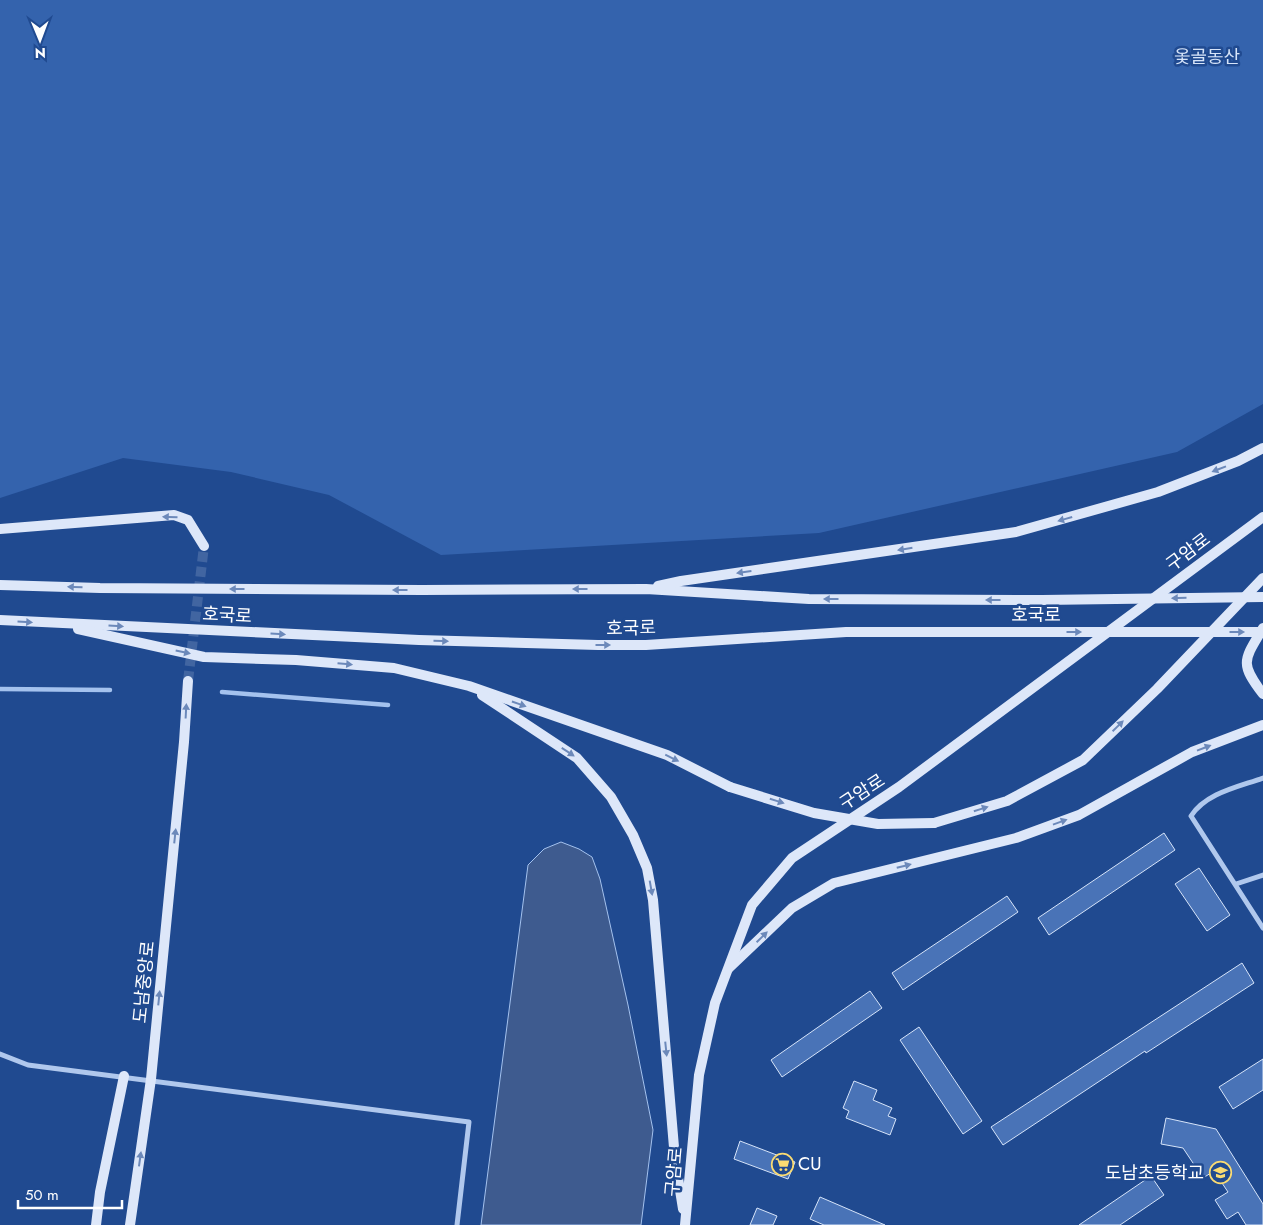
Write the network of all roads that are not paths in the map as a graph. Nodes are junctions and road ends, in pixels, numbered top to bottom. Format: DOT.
graph roads {
  1 [pos="1263,448"];
  2 [pos="1263,517"];
  3 [pos="0,529"];
  4 [pos="204,546"];
  5 [pos="1263,578"];
  6 [pos="0,585"];
  7 [pos="646,589"];
  8 [pos="1263,598"];
  9 [pos="0,620"];
  10 [pos="50,624"];
  11 [pos="1263,630"];
  12 [pos="188,680"];
  13 [pos="469,686"];
  14 [pos="1263,694"];
  15 [pos="1263,726"];
  16 [pos="1263,778"];
  17 [pos="1263,875"];
  18 [pos="1236,884"];
  19 [pos="1263,928"];
  20 [pos="727,971"];
  21 [pos="0,1054"];
  22 [pos="124,1076"];
  23 [pos="151,1079"];
  24 [pos="685,1224"];
  25 [pos="96,1225"];
  26 [pos="130,1225"];
  27 [pos="456,1225"];
  1 -- 7 [label="main road, one-way"];
  2 -- 20 [label="main road, 구암로"];
  4 -- 3 [label="main road, one-way"];
  13 -- 5 [label="main road, one-way, bridge"];
  7 -- 6 [label="main road, 호국로, one-way"];
  8 -- 7 [label="main road, 호국로, one-way, bridge"];
  9 -- 10 [label="main road, 호국로, one-way"];
  10 -- 11 [label="main road, 호국로, one-way, bridge"];
  10 -- 13 [label="main road, one-way"];
  11 -- 14 [label="main road"];
  23 -- 12 [label="main road, 도남중앙로, one-way"];
  13 -- 24 [label="main road, one-way"];
  20 -- 15 [label="main road, one-way"];
  16 -- 18 [label="street"];
  17 -- 18 [label="street"];
  18 -- 19 [label="street"];
  20 -- 24 [label="main road, 구암로"];
  21 -- 22 [label="street"];
  22 -- 23 [label="street"];
  22 -- 25 [label="main road"];
  26 -- 23 [label="main road, 도남중앙로, one-way"];
  23 -- 27 [label="street"];
}
